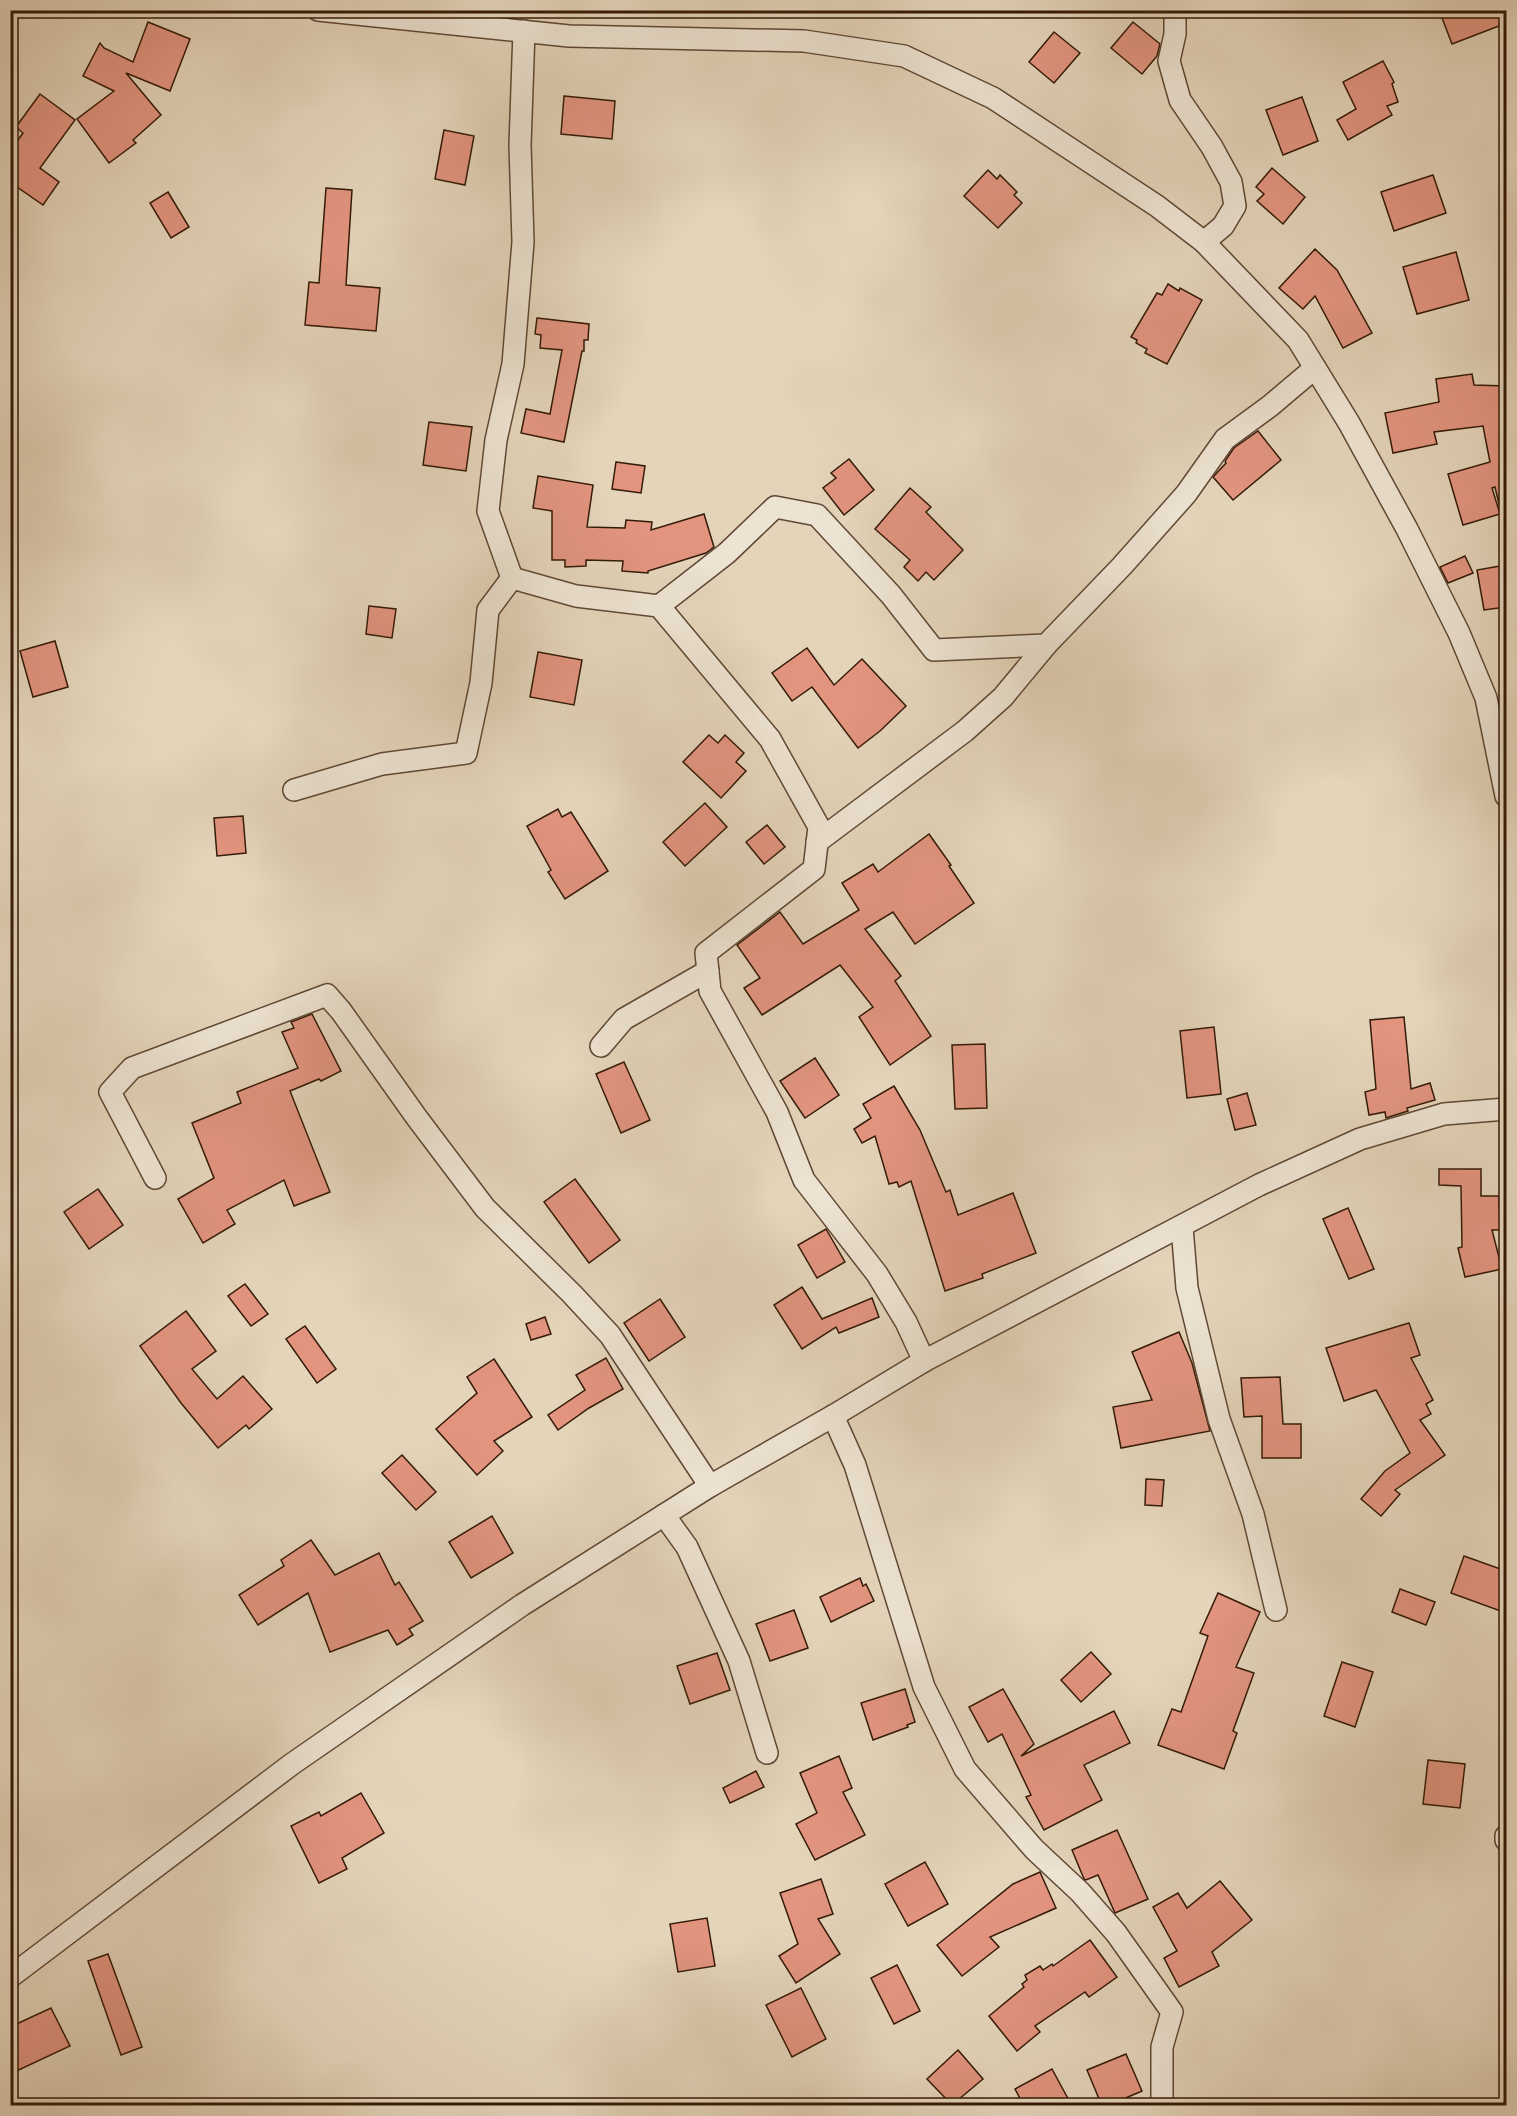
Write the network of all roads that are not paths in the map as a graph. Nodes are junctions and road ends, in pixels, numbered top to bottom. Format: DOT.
graph roads {
  1 [pos="318,10"];
  2 [pos="1175,10"];
  3 [pos="524,31"];
  4 [pos="1204,242"];
  5 [pos="1315,368"];
  6 [pos="512,578"];
  7 [pos="659,606"];
  8 [pos="1046,645"];
  9 [pos="294,790"];
  10 [pos="1506,796"];
  11 [pos="817,842"];
  12 [pos="708,971"];
  13 [pos="601,1046"];
  14 [pos="1506,1109"];
  15 [pos="155,1178"];
  16 [pos="1182,1227"];
  17 [pos="924,1361"];
  18 [pos="833,1416"];
  19 [pos="710,1486"];
  20 [pos="664,1515"];
  21 [pos="1276,1610"];
  22 [pos="767,1753"];
  23 [pos="10,1977"];
  24 [pos="1162,2106"];
  1 -- 3 [label="street"];
  2 -- 4 [label="street"];
  3 -- 4 [label="street"];
  3 -- 6 [label="street"];
  4 -- 5 [label="street"];
  5 -- 8 [label="street"];
  5 -- 10 [label="street"];
  6 -- 7 [label="street"];
  6 -- 9 [label="street"];
  7 -- 8 [label="street"];
  7 -- 11 [label="street"];
  8 -- 11 [label="street"];
  11 -- 12 [label="street"];
  12 -- 13 [label="street"];
  12 -- 17 [label="street"];
  14 -- 16 [label="street"];
  15 -- 19 [label="street"];
  16 -- 17 [label="street"];
  16 -- 21 [label="street"];
  17 -- 18 [label="street"];
  18 -- 19 [label="street"];
  18 -- 24 [label="street"];
  19 -- 20 [label="street"];
  20 -- 22 [label="street"];
  20 -- 23 [label="street"];
}
